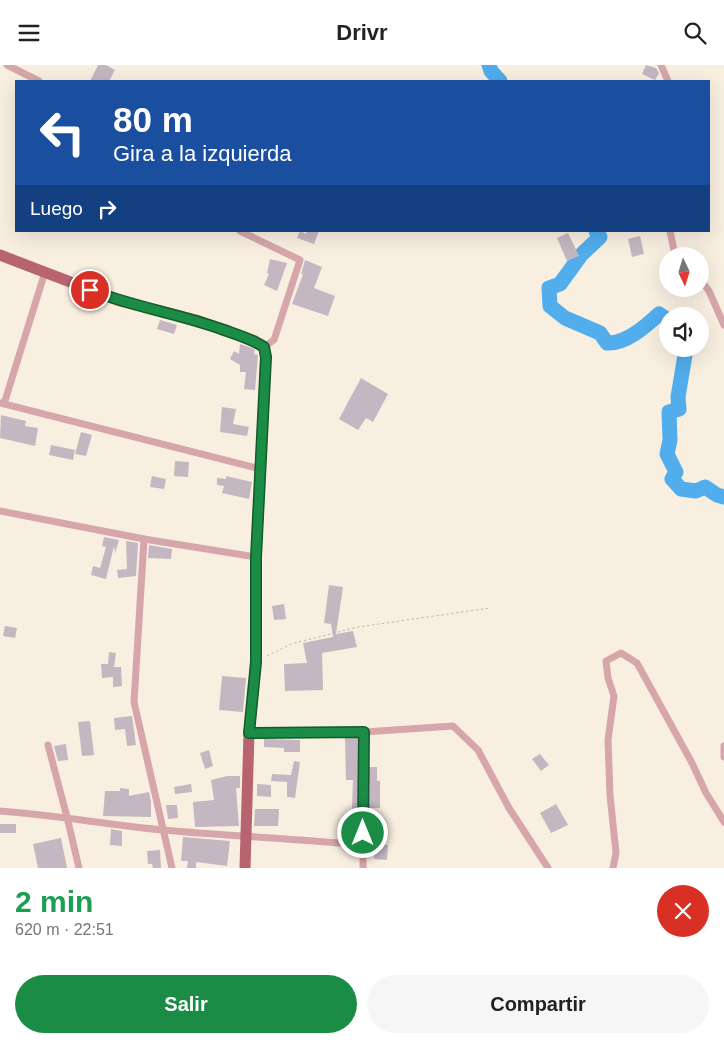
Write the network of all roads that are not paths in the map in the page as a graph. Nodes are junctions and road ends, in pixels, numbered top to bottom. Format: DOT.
graph roads {
  1 [pos="7,65"];
  2 [pos="661,65"];
  3 [pos="37,80"];
  4 [pos="668,80"];
  5 [pos="242,232"];
  6 [pos="670,232"];
  7 [pos="673,247"];
  8 [pos="0,255"];
  9 [pos="45,272"];
  10 [pos="709,290"];
  11 [pos="724,325"];
  12 [pos="264,347"];
  13 [pos="2,403"];
  14 [pos="260,469"];
  15 [pos="0,511"];
  16 [pos="144,539"];
  17 [pos="256,557"];
  18 [pos="364,732"];
  19 [pos="249,733"];
  20 [pos="48,745"];
  21 [pos="724,746"];
  22 [pos="724,757"];
  23 [pos="0,811"];
  24 [pos="67,817"];
  25 [pos="724,821"];
  26 [pos="163,830"];
  27 [pos="246,835"];
  28 [pos="363,848"];
  29 [pos="78,868"];
  30 [pos="172,868"];
  31 [pos="245,868"];
  32 [pos="363,868"];
  33 [pos="548,868"];
  34 [pos="613,868"];
  1 -- 3 [label="street"];
  2 -- 4 [label="street"];
  5 -- 12 [label="street"];
  6 -- 7 [label="street"];
  8 -- 9 [label="main road"];
  9 -- 12 [label="main road"];
  9 -- 13 [label="street"];
  10 -- 11 [label="street"];
  12 -- 14 [label="main road"];
  13 -- 14 [label="street"];
  14 -- 17 [label="main road"];
  15 -- 16 [label="street"];
  16 -- 17 [label="street"];
  16 -- 26 [label="street"];
  17 -- 19 [label="main road"];
  18 -- 19 [label="street"];
  18 -- 28 [label="street"];
  18 -- 33 [label="street"];
  19 -- 27 [label="main road"];
  20 -- 24 [label="street"];
  21 -- 22 [label="street"];
  23 -- 24 [label="street"];
  24 -- 26 [label="street"];
  24 -- 29 [label="street"];
  25 -- 34 [label="street"];
  26 -- 27 [label="street"];
  26 -- 30 [label="street"];
  27 -- 28 [label="street"];
  27 -- 31 [label="main road"];
  28 -- 32 [label="street"];
}
